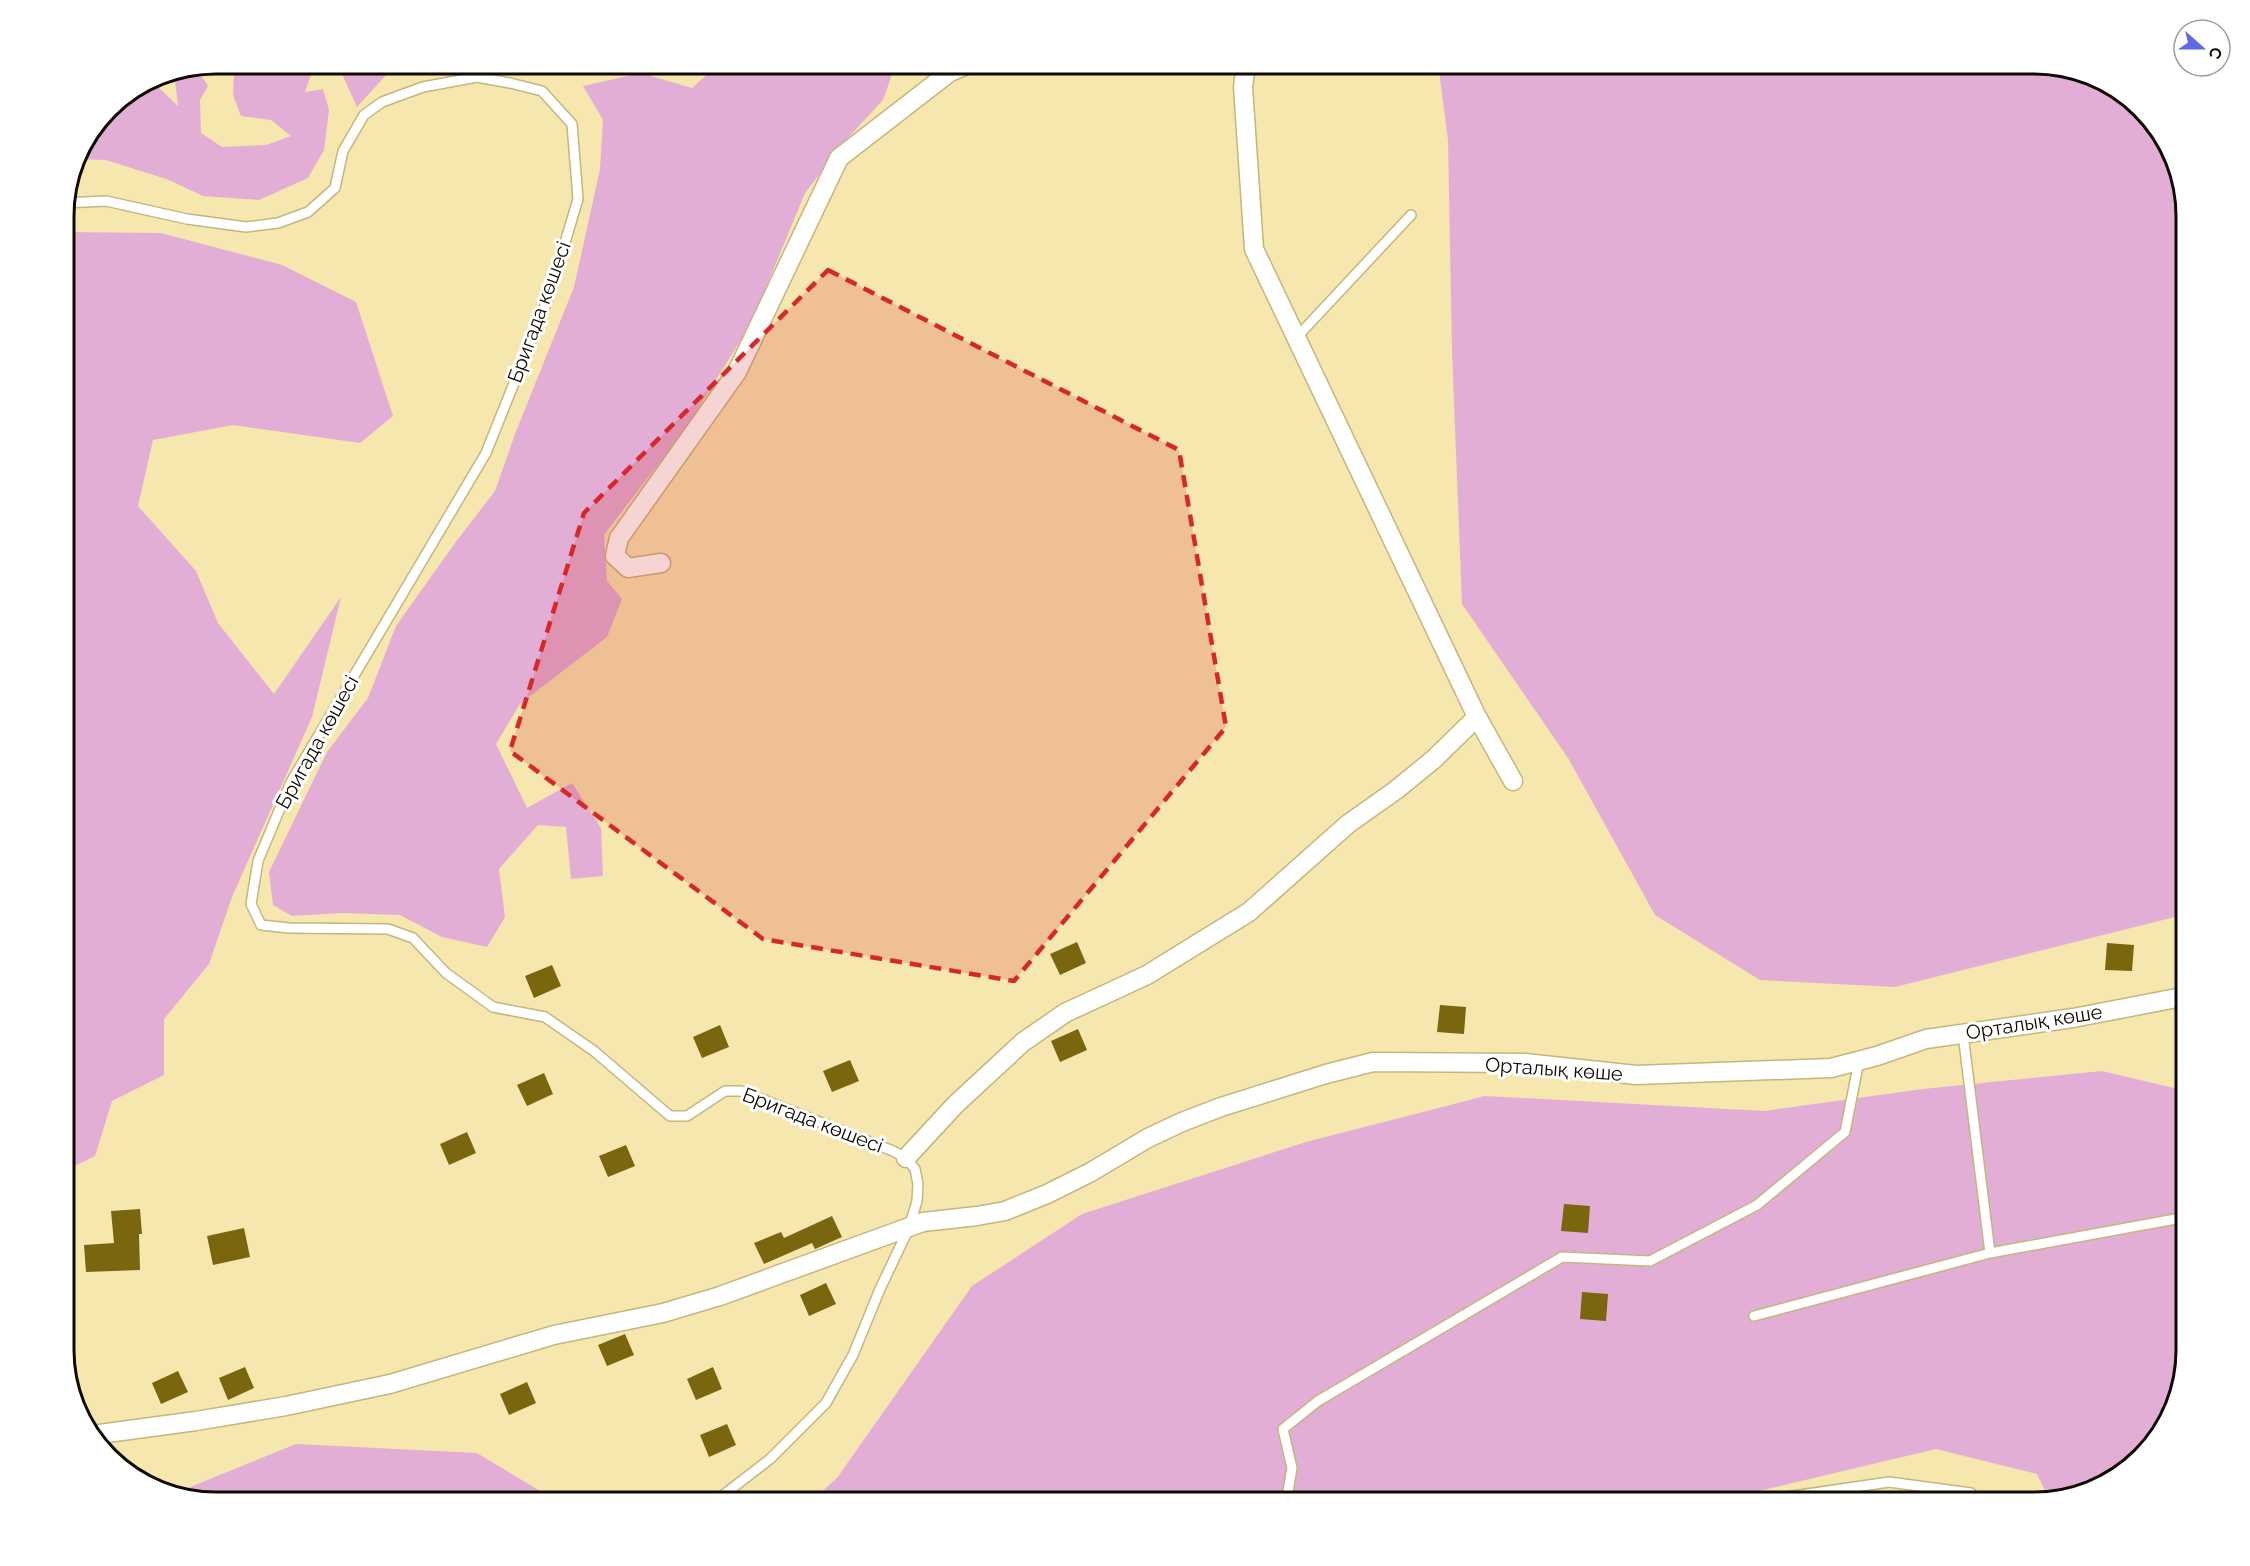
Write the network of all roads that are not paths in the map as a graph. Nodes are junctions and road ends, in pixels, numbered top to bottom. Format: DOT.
graph roads {
  1 [pos="946,74"];
  2 [pos="1245,74"];
  3 [pos="74,202"];
  4 [pos="1411,215"];
  5 [pos="1296,338"];
  6 [pos="661,563"];
  7 [pos="1477,717"];
  8 [pos="1513,782"];
  9 [pos="2176,998"];
  10 [pos="1963,1034"];
  11 [pos="1859,1061"];
  12 [pos="906,1158"];
  13 [pos="2176,1219"];
  14 [pos="909,1228"];
  15 [pos="1990,1253"];
  16 [pos="1754,1316"];
  17 [pos="101,1435"];
  18 [pos="727,1492"];
  19 [pos="1288,1492"];
  20 [pos="1820,1492"];
  21 [pos="1964,1492"];
  1 -- 6 [label="street"];
  2 -- 5 [label="street"];
  3 -- 12 [label="lane, Бригада көшесі"];
  4 -- 5 [label="lane"];
  5 -- 7 [label="street"];
  7 -- 8 [label="street"];
  7 -- 12 [label="street"];
  9 -- 10 [label="street, Орталық көше"];
  10 -- 11 [label="street, Орталық көше"];
  10 -- 15 [label="lane"];
  11 -- 14 [label="street, Орталық көше"];
  11 -- 19 [label="lane"];
  12 -- 14 [label="lane, Бригада көшесі"];
  13 -- 15 [label="lane"];
  14 -- 17 [label="street, Орталық көше"];
  14 -- 18 [label="lane, Бригада көшесі"];
  15 -- 16 [label="lane"];
  20 -- 21 [label="lane"];
}
